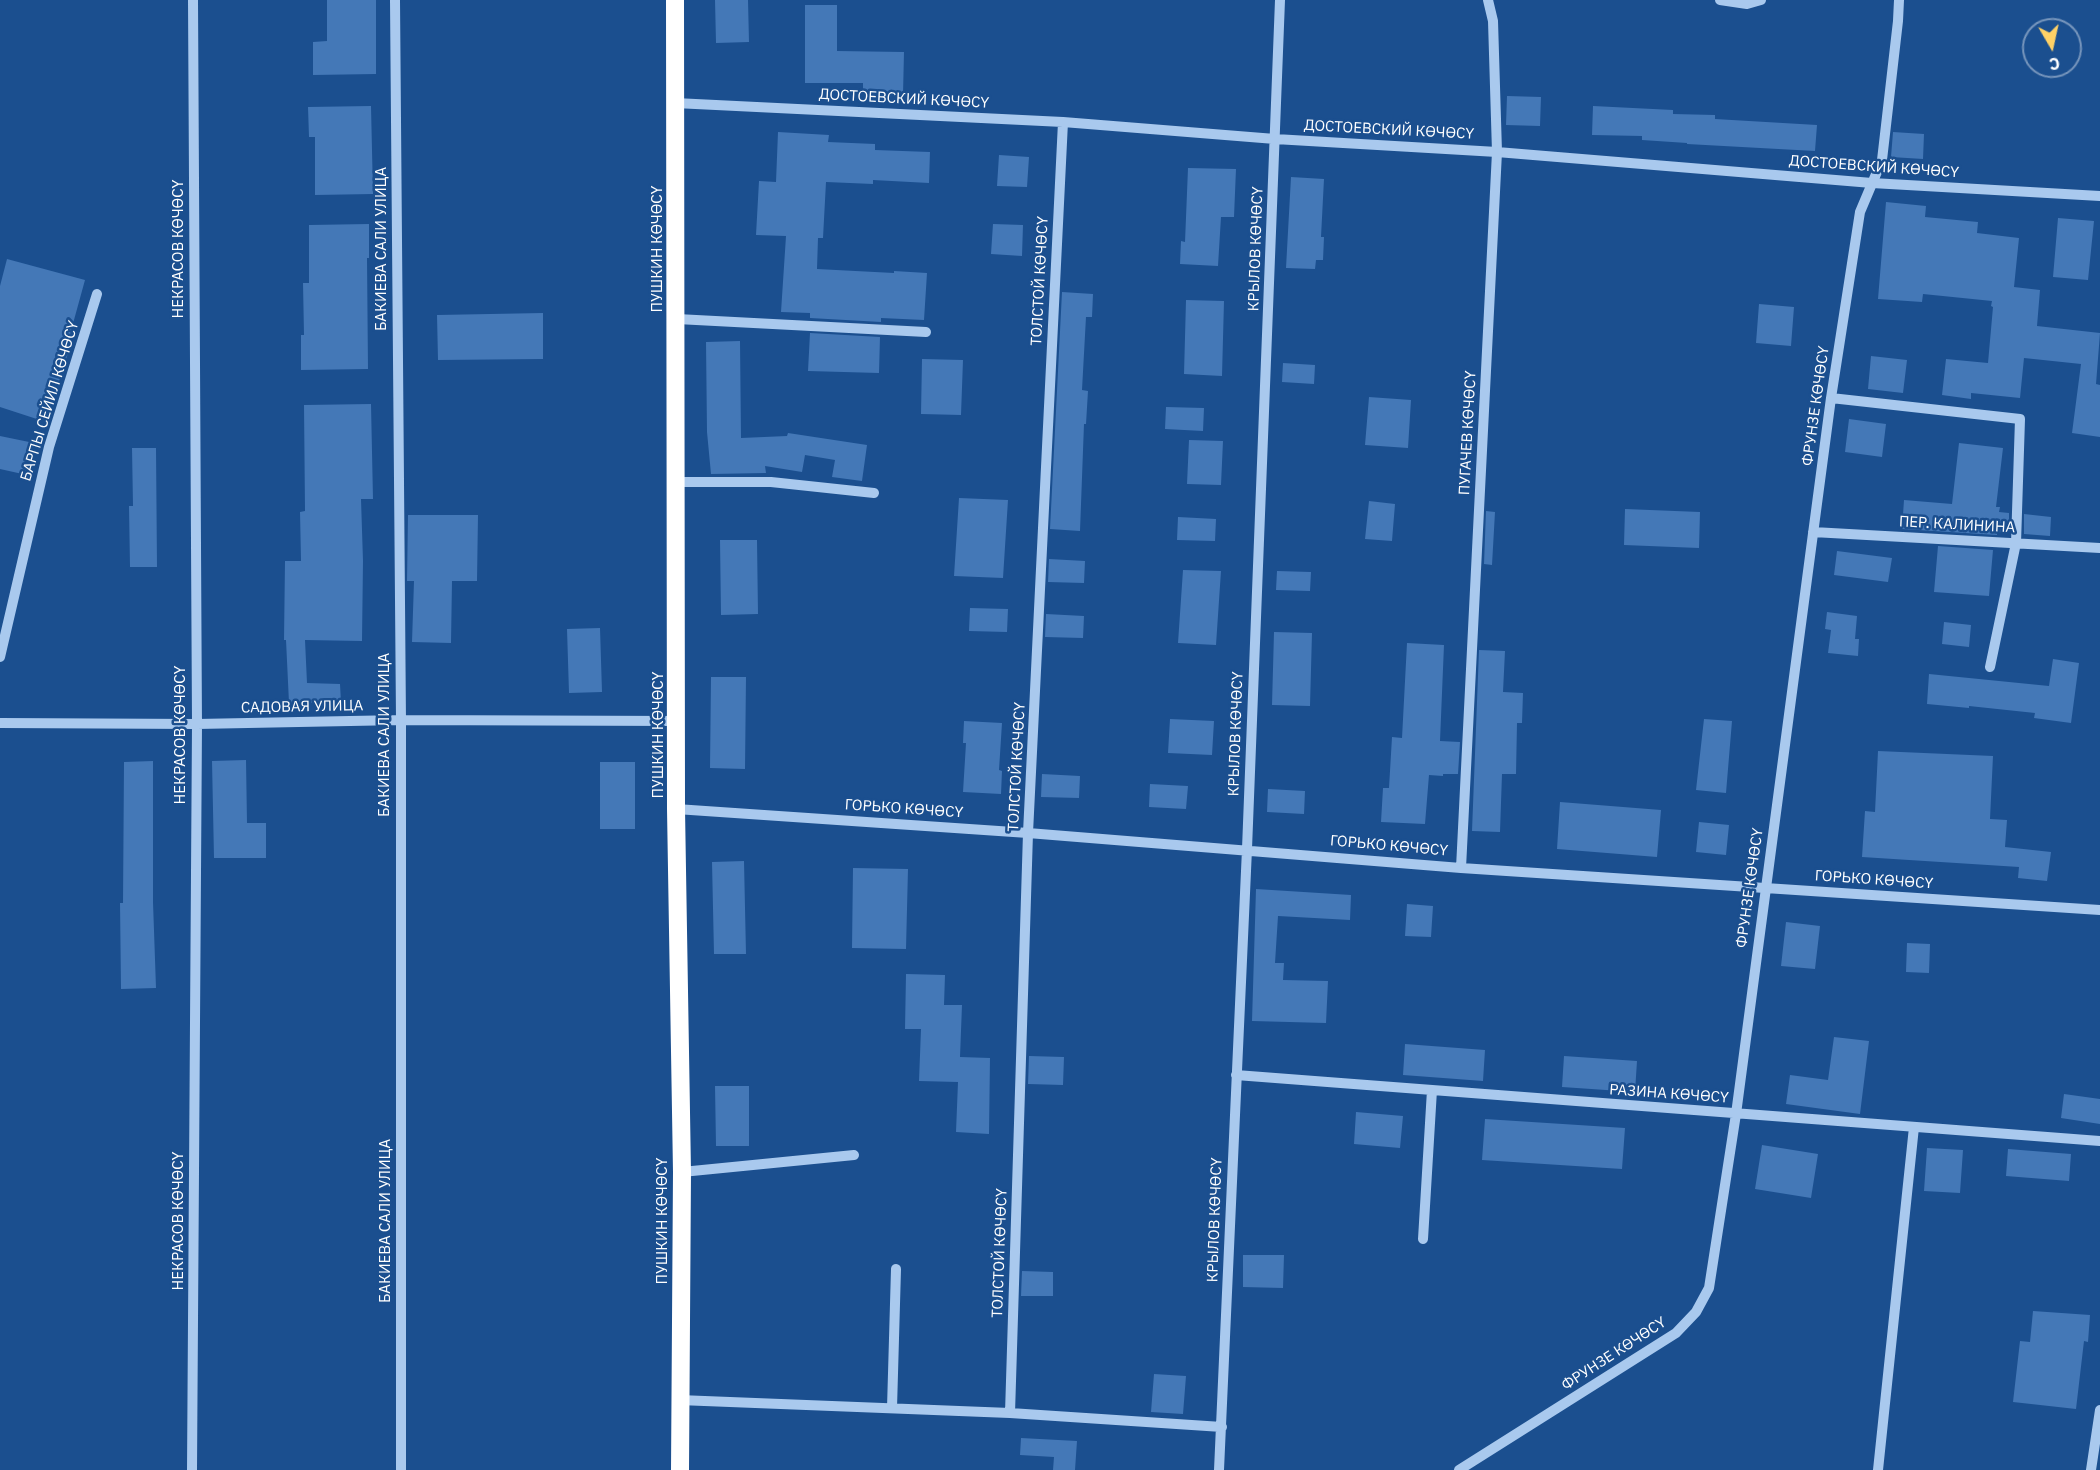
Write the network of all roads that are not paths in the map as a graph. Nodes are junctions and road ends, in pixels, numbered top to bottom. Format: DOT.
graph roads {
  1 [pos="193,0"];
  2 [pos="395,0"];
  3 [pos="675,0"];
  4 [pos="1280,0"];
  5 [pos="1488,0"];
  6 [pos="1721,0"];
  7 [pos="1761,0"];
  8 [pos="1899,0"];
  9 [pos="675,103"];
  10 [pos="1063,122"];
  11 [pos="1275,139"];
  12 [pos="1497,152"];
  13 [pos="1872,183"];
  14 [pos="2100,196"];
  15 [pos="98,294"];
  16 [pos="677,319"];
  17 [pos="926,332"];
  18 [pos="1831,398"];
  19 [pos="677,482"];
  20 [pos="874,493"];
  21 [pos="1813,532"];
  22 [pos="2016,543"];
  23 [pos="2100,548"];
  24 [pos="0,657"];
  25 [pos="1990,667"];
  26 [pos="401,720"];
  27 [pos="677,721"];
  28 [pos="0,723"];
  29 [pos="197,724"];
  30 [pos="676,809"];
  31 [pos="1028,832"];
  32 [pos="1247,849"];
  33 [pos="1461,867"];
  34 [pos="1765,888"];
  35 [pos="2100,910"];
  36 [pos="1236,1075"];
  37 [pos="1432,1090"];
  38 [pos="1736,1114"];
  39 [pos="1914,1126"];
  40 [pos="2100,1141"];
  41 [pos="854,1155"];
  42 [pos="682,1172"];
  43 [pos="1423,1239"];
  44 [pos="896,1269"];
  45 [pos="679,1400"];
  46 [pos="892,1408"];
  47 [pos="2100,1410"];
  48 [pos="1010,1413"];
  49 [pos="1222,1427"];
  50 [pos="192,1470"];
  51 [pos="401,1470"];
  52 [pos="680,1470"];
  53 [pos="1219,1470"];
  54 [pos="1459,1470"];
  55 [pos="1878,1470"];
  56 [pos="2091,1470"];
  1 -- 29 [label="street, НЕКРАСОВ КӨЧӨСҮ"];
  2 -- 26 [label="street, БАКИЕВА САЛИ УЛИЦА"];
  3 -- 9 [label="highway, ПУШКИН КӨЧӨСҮ"];
  4 -- 11 [label="street, КРЫЛОВ КӨЧӨСҮ"];
  5 -- 12 [label="street, ПУГАЧЕВ КӨЧӨСҮ"];
  6 -- 7 [label="street"];
  8 -- 13 [label="street, ФРУНЗЕ КӨЧӨСҮ"];
  9 -- 10 [label="street, ДОСТОЕВСКИЙ КӨЧӨСҮ"];
  9 -- 16 [label="highway, ПУШКИН КӨЧӨСҮ"];
  10 -- 11 [label="street, ДОСТОЕВСКИЙ КӨЧӨСҮ"];
  10 -- 31 [label="street, ТОЛСТОЙ КӨЧӨСҮ"];
  11 -- 12 [label="street, ДОСТОЕВСКИЙ КӨЧӨСҮ"];
  11 -- 32 [label="street, КРЫЛОВ КӨЧӨСҮ"];
  12 -- 13 [label="street, ДОСТОЕВСКИЙ КӨЧӨСҮ"];
  12 -- 33 [label="street, ПУГАЧЕВ КӨЧӨСҮ"];
  13 -- 14 [label="street, ДОСТОЕВСКИЙ КӨЧӨСҮ"];
  13 -- 18 [label="street, ФРУНЗЕ КӨЧӨСҮ"];
  15 -- 24 [label="street, БАРПЫ СЕЙИЛ КӨЧӨСҮ"];
  16 -- 17 [label="street"];
  16 -- 19 [label="highway, ПУШКИН КӨЧӨСҮ"];
  18 -- 21 [label="street, ФРУНЗЕ КӨЧӨСҮ"];
  18 -- 22 [label="street"];
  19 -- 20 [label="street"];
  19 -- 27 [label="highway, ПУШКИН КӨЧӨСҮ"];
  21 -- 22 [label="street, ПЕР. КАЛИНИНА"];
  21 -- 34 [label="street, ФРУНЗЕ КӨЧӨСҮ"];
  22 -- 23 [label="street, ПЕР. КАЛИНИНА"];
  22 -- 25 [label="street"];
  26 -- 27 [label="street, САДОВАЯ УЛИЦА"];
  26 -- 29 [label="street, САДОВАЯ УЛИЦА"];
  26 -- 51 [label="street, БАКИЕВА САЛИ УЛИЦА"];
  27 -- 30 [label="highway, ПУШКИН КӨЧӨСҮ"];
  28 -- 29 [label="street, САДОВАЯ УЛИЦА"];
  29 -- 50 [label="street, НЕКРАСОВ КӨЧӨСҮ"];
  30 -- 31 [label="street, ГОРЬКО КӨЧӨСҮ"];
  30 -- 42 [label="highway, ПУШКИН КӨЧӨСҮ"];
  31 -- 32 [label="street, ГОРЬКО КӨЧӨСҮ"];
  31 -- 48 [label="street, ТОЛСТОЙ КӨЧӨСҮ"];
  32 -- 33 [label="street, ГОРЬКО КӨЧӨСҮ"];
  32 -- 36 [label="street, КРЫЛОВ КӨЧӨСҮ"];
  33 -- 34 [label="street, ГОРЬКО КӨЧӨСҮ"];
  34 -- 35 [label="street, ГОРЬКО КӨЧӨСҮ"];
  34 -- 38 [label="street, ФРУНЗЕ КӨЧӨСҮ"];
  36 -- 37 [label="street, РАЗИНА КӨЧӨСҮ"];
  36 -- 49 [label="street, КРЫЛОВ КӨЧӨСҮ"];
  37 -- 38 [label="street, РАЗИНА КӨЧӨСҮ"];
  37 -- 43 [label="street"];
  38 -- 39 [label="street, РАЗИНА КӨЧӨСҮ"];
  38 -- 54 [label="street, ФРУНЗЕ КӨЧӨСҮ"];
  39 -- 40 [label="street, РАЗИНА КӨЧӨСҮ"];
  39 -- 55 [label="street"];
  41 -- 42 [label="street"];
  42 -- 45 [label="highway, ПУШКИН КӨЧӨСҮ"];
  44 -- 46 [label="street"];
  45 -- 46 [label="street"];
  45 -- 52 [label="highway, ПУШКИН КӨЧӨСҮ"];
  46 -- 48 [label="street"];
  47 -- 56 [label="street"];
  48 -- 49 [label="street"];
  49 -- 53 [label="street, КРЫЛОВ КӨЧӨСҮ"];
}
